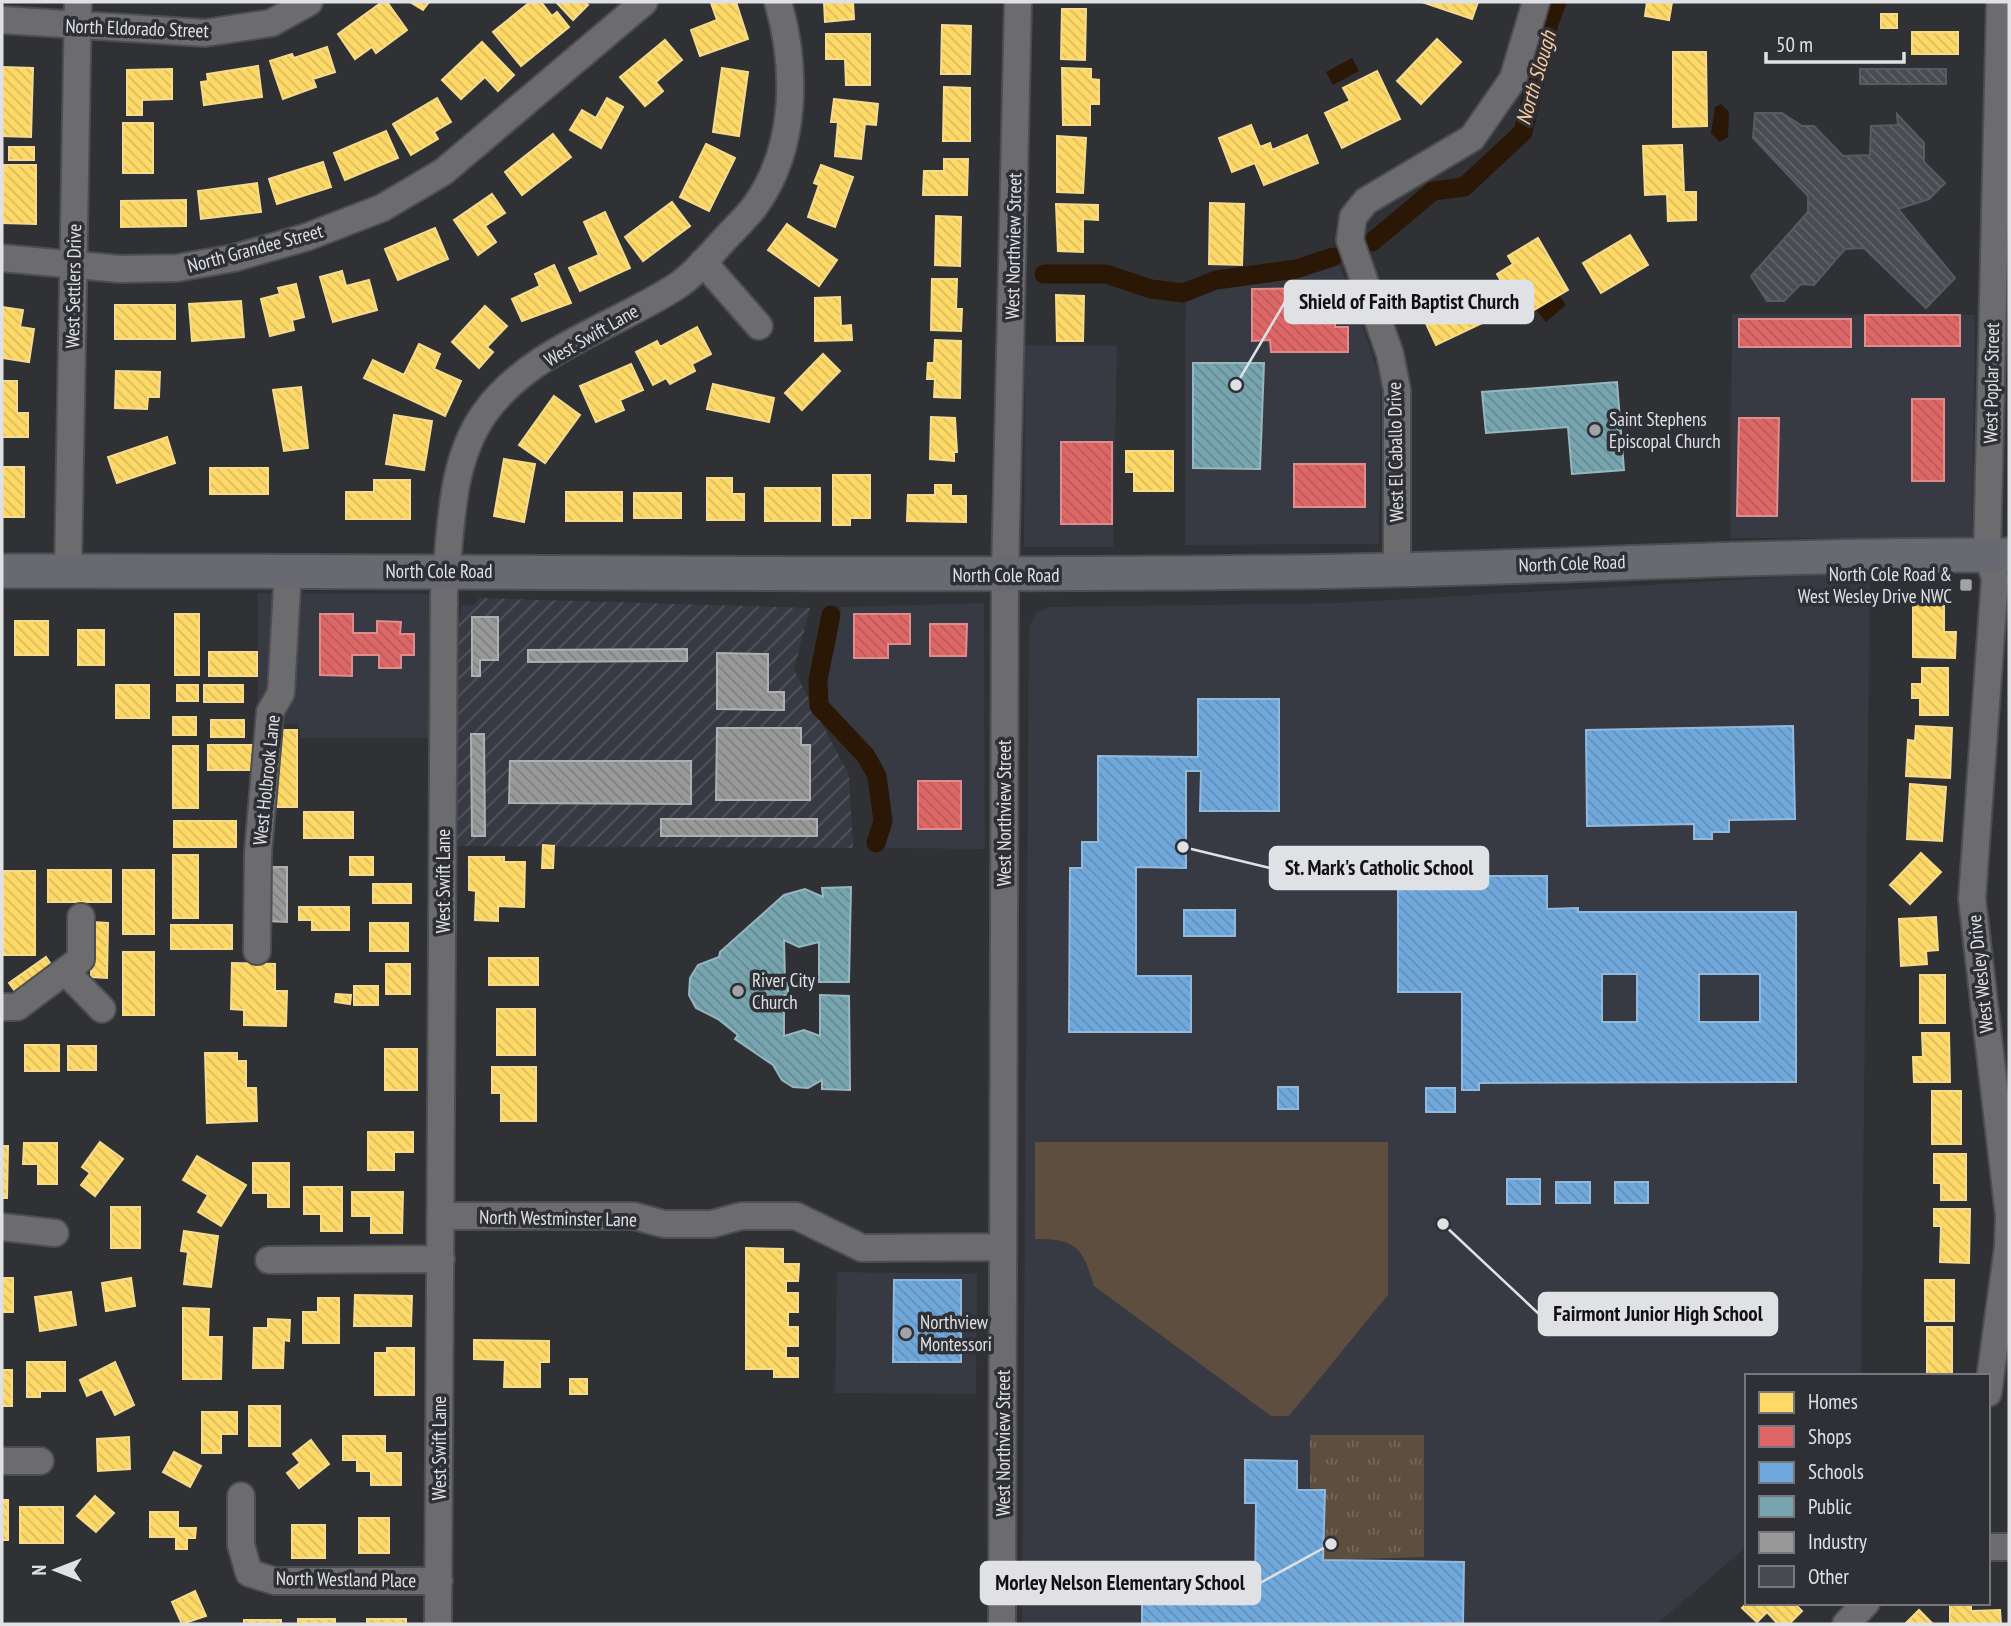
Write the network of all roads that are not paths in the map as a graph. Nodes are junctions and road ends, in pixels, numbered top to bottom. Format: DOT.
graph roads {
  1 [pos="309,2"];
  2 [pos="644,2"];
  3 [pos="778,2"];
  4 [pos="1018,2"];
  5 [pos="1536,2"];
  6 [pos="2000,2"];
  7 [pos="78,14"];
  8 [pos="2,20"];
  9 [pos="2,258"];
  10 [pos="703,262"];
  11 [pos="73,263"];
  12 [pos="759,326"];
  13 [pos="1998,555"];
  14 [pos="288,570"];
  15 [pos="1397,570"];
  16 [pos="2,571"];
  17 [pos="68,571"];
  18 [pos="447,571"];
  19 [pos="1005,575"];
  20 [pos="81,917"];
  21 [pos="257,951"];
  22 [pos="66,972"];
  23 [pos="2,1007"];
  24 [pos="102,1009"];
  25 [pos="441,1216"];
  26 [pos="2,1227"];
  27 [pos="55,1233"];
  28 [pos="1003,1247"];
  29 [pos="441,1259"];
  30 [pos="269,1260"];
  31 [pos="1990,1378"];
  32 [pos="2,1461"];
  33 [pos="40,1461"];
  34 [pos="241,1496"];
  35 [pos="1990,1547"];
  36 [pos="2009,1547"];
  37 [pos="439,1581"];
  38 [pos="1864,1605"];
  39 [pos="439,1624"];
  40 [pos="1002,1624"];
  41 [pos="1846,1624"];
  1 -- 7 [label="street, North Eldorado Street"];
  2 -- 11 [label="street, North Grandee Street"];
  3 -- 10 [label="street, West Swift Lane"];
  4 -- 19 [label="street, West Northview Street"];
  5 -- 15 [label="street, West El Caballo Drive"];
  6 -- 13 [label="street, West Poplar Street"];
  7 -- 8 [label="street, North Eldorado Street"];
  7 -- 11 [label="street, West Settlers Drive"];
  9 -- 11 [label="street, North Grandee Street"];
  10 -- 12 [label="street"];
  10 -- 18 [label="street, West Swift Lane"];
  11 -- 17 [label="street, West Settlers Drive"];
  13 -- 15 [label="main road, North Cole Road"];
  13 -- 31 [label="street, West Wesley Drive"];
  14 -- 17 [label="main road, North Cole Road"];
  14 -- 18 [label="main road, North Cole Road"];
  14 -- 21 [label="street, West Holbrook Lane"];
  15 -- 19 [label="main road, North Cole Road"];
  16 -- 17 [label="main road, North Cole Road"];
  18 -- 19 [label="main road, North Cole Road"];
  18 -- 25 [label="street, West Swift Lane"];
  19 -- 28 [label="street, West Northview Street"];
  20 -- 22 [label="street"];
  22 -- 23 [label="street"];
  22 -- 24 [label="street"];
  25 -- 28 [label="street, North Westminster Lane"];
  25 -- 29 [label="street, West Swift Lane"];
  26 -- 27 [label="street"];
  28 -- 40 [label="street, West Northview Street"];
  29 -- 30 [label="street"];
  29 -- 37 [label="street, West Swift Lane"];
  32 -- 33 [label="street"];
  34 -- 37 [label="street, North Westland Place"];
  35 -- 36 [label="street"];
  37 -- 39 [label="street, West Swift Lane"];
  38 -- 41 [label="street"];
}
